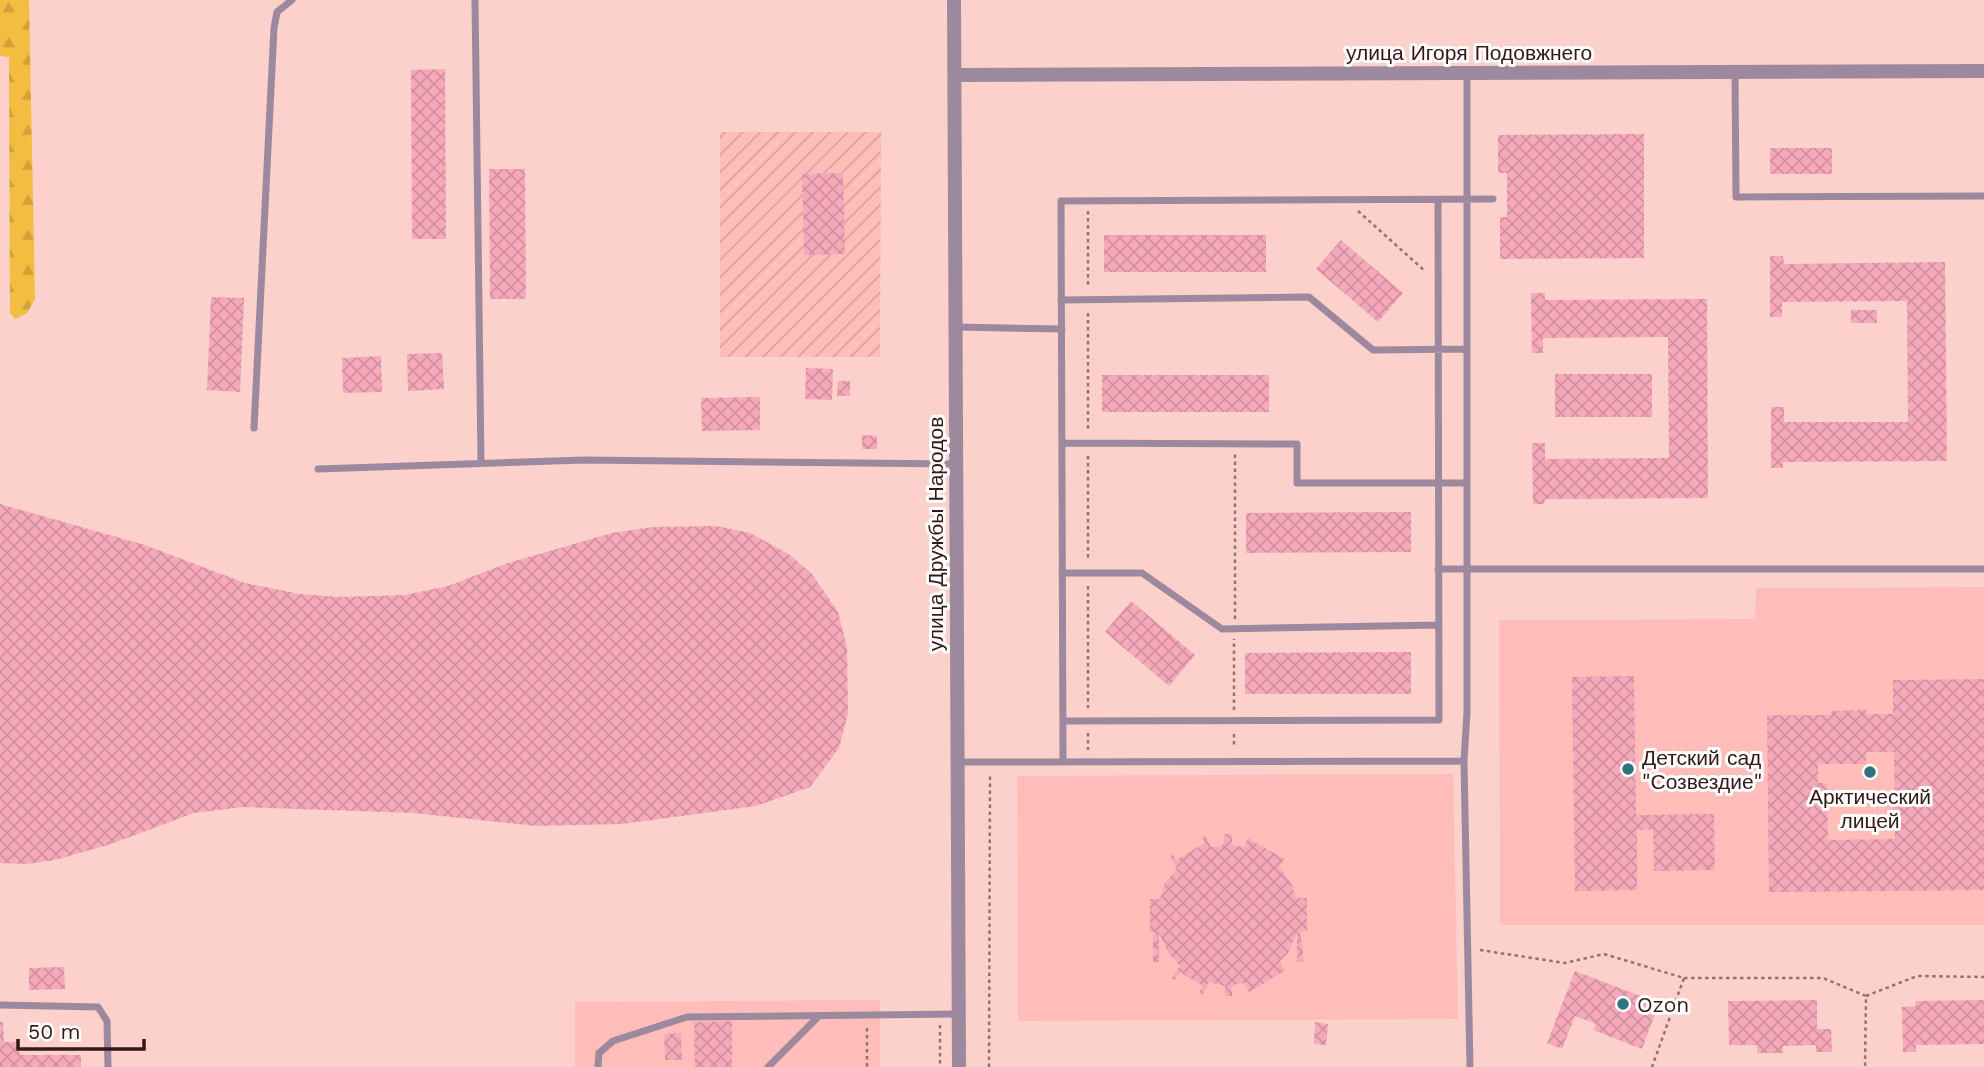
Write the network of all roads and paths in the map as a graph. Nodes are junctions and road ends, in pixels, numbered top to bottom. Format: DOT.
graph roads {
  1 [pos="292,0"];
  2 [pos="475,0"];
  3 [pos="954,0"];
  4 [pos="1984,71"];
  5 [pos="1735,72"];
  6 [pos="1467,73"];
  7 [pos="955,75"];
  8 [pos="1984,196"];
  9 [pos="1493,199"];
  10 [pos="1346,200"];
  11 [pos="1438,200"];
  12 [pos="1467,200"];
  13 [pos="1088,201"];
  14 [pos="1438,283"];
  15 [pos="1061,300"];
  16 [pos="1088,300"];
  17 [pos="955,327"];
  18 [pos="1062,329"];
  19 [pos="1438,349"];
  20 [pos="1467,349"];
  21 [pos="254,428"];
  22 [pos="1062,443"];
  23 [pos="1088,443"];
  24 [pos="1235,444"];
  25 [pos="481,462"];
  26 [pos="956,464"];
  27 [pos="318,469"];
  28 [pos="1438,483"];
  29 [pos="1467,484"];
  30 [pos="1438,569"];
  31 [pos="1467,569"];
  32 [pos="1984,569"];
  33 [pos="1062,573"];
  34 [pos="1088,573"];
  35 [pos="1438,625"];
  36 [pos="1234,628"];
  37 [pos="1063,721"];
  38 [pos="1088,721"];
  39 [pos="1234,721"];
  40 [pos="1088,761"];
  41 [pos="1234,761"];
  42 [pos="1464,761"];
  43 [pos="956,762"];
  44 [pos="990,762"];
  45 [pos="1063,762"];
  46 [pos="1469,949"];
  47 [pos="1984,977"];
  48 [pos="1684,978"];
  49 [pos="1866,996"];
  50 [pos="0,1005"];
  51 [pos="940,1014"];
  52 [pos="959,1014"];
  53 [pos="867,1015"];
  54 [pos="819,1016"];
  55 [pos="107,1067"];
  56 [pos="598,1067"];
  57 [pos="768,1067"];
  58 [pos="867,1067"];
  59 [pos="940,1067"];
  60 [pos="959,1067"];
  61 [pos="989,1067"];
  62 [pos="1470,1067"];
  63 [pos="1652,1067"];
  64 [pos="1865,1067"];
  1 -- 21 [label="lane"];
  2 -- 25 [label="lane"];
  3 -- 7 [label="street, улица Дружбы Народов"];
  4 -- 5 [label="street, улица Игоря Подовжнего"];
  5 -- 6 [label="street, улица Игоря Подовжнего"];
  5 -- 8 [label="lane"];
  6 -- 7 [label="street, улица Игоря Подовжнего"];
  6 -- 12 [label="lane"];
  7 -- 17 [label="street, улица Дружбы Народов"];
  9 -- 12 [label="lane"];
  10 -- 11 [label="lane"];
  10 -- 13 [label="lane"];
  10 -- 14 [label="path"];
  11 -- 12 [label="lane"];
  11 -- 14 [label="lane"];
  12 -- 20 [label="lane"];
  13 -- 15 [label="lane"];
  13 -- 16 [label="path"];
  14 -- 19 [label="lane"];
  15 -- 16 [label="lane"];
  15 -- 18 [label="lane"];
  16 -- 19 [label="lane"];
  16 -- 23 [label="path"];
  17 -- 18 [label="lane"];
  17 -- 26 [label="street, улица Дружбы Народов"];
  18 -- 22 [label="lane"];
  19 -- 20 [label="lane"];
  19 -- 28 [label="lane"];
  20 -- 29 [label="lane"];
  22 -- 23 [label="lane"];
  22 -- 33 [label="lane"];
  23 -- 24 [label="lane"];
  23 -- 34 [label="path"];
  24 -- 28 [label="lane"];
  24 -- 36 [label="path"];
  25 -- 26 [label="lane"];
  25 -- 27 [label="lane"];
  26 -- 43 [label="street, улица Дружбы Народов"];
  28 -- 29 [label="lane"];
  28 -- 30 [label="lane"];
  29 -- 31 [label="lane"];
  30 -- 31 [label="lane"];
  30 -- 35 [label="lane"];
  31 -- 32 [label="lane"];
  31 -- 42 [label="lane"];
  33 -- 34 [label="lane"];
  33 -- 37 [label="lane"];
  34 -- 36 [label="lane"];
  34 -- 38 [label="path"];
  35 -- 36 [label="lane"];
  35 -- 39 [label="lane"];
  36 -- 39 [label="path"];
  37 -- 38 [label="lane"];
  37 -- 45 [label="lane"];
  38 -- 39 [label="lane"];
  38 -- 40 [label="path"];
  39 -- 41 [label="path"];
  40 -- 41 [label="lane"];
  40 -- 45 [label="lane"];
  41 -- 42 [label="lane"];
  42 -- 46 [label="lane"];
  43 -- 44 [label="lane"];
  43 -- 52 [label="street, улица Дружбы Народов"];
  44 -- 45 [label="lane"];
  44 -- 61 [label="path"];
  46 -- 48 [label="path"];
  46 -- 62 [label="lane"];
  47 -- 49 [label="path"];
  48 -- 49 [label="path"];
  48 -- 63 [label="path"];
  49 -- 64 [label="path"];
  50 -- 55 [label="lane"];
  51 -- 52 [label="lane"];
  51 -- 53 [label="lane"];
  51 -- 59 [label="path"];
  52 -- 60 [label="street, улица Дружбы Народов"];
  53 -- 54 [label="lane"];
  53 -- 58 [label="path"];
  54 -- 56 [label="lane"];
  54 -- 57 [label="lane"];
}
